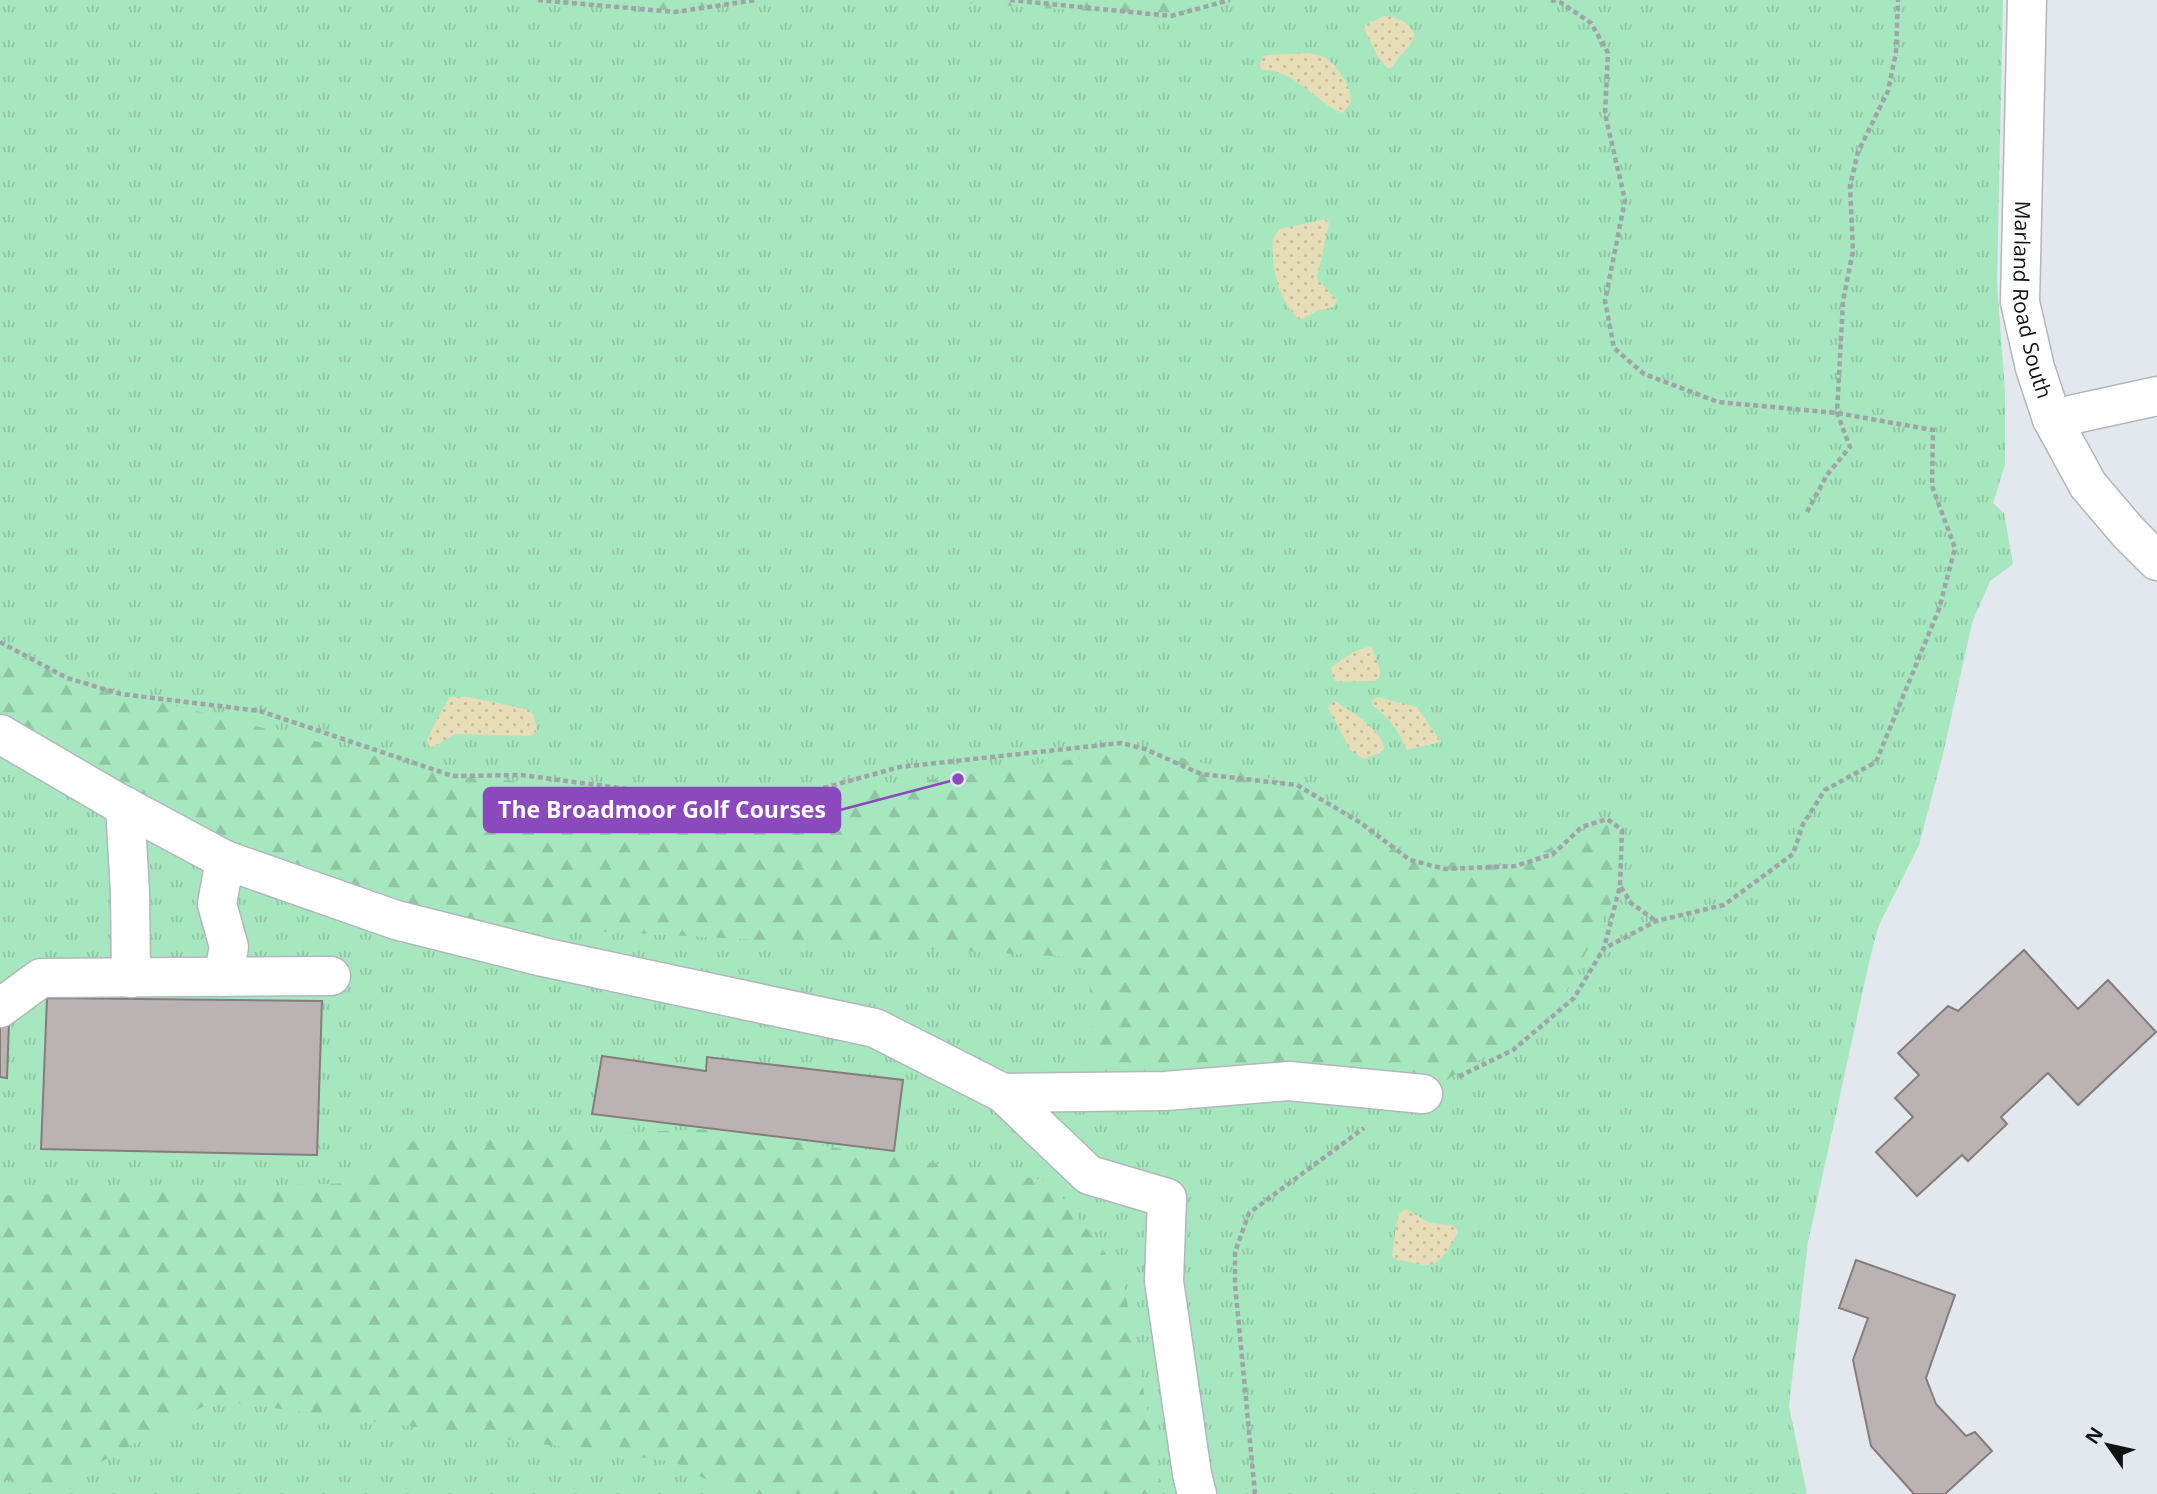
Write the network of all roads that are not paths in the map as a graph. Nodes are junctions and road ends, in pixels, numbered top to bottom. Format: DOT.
graph roads {
  1 [pos="2027,0"];
  2 [pos="2157,396"];
  3 [pos="2052,419"];
  4 [pos="2157,561"];
  5 [pos="0,734"];
  6 [pos="125,806"];
  7 [pos="225,860"];
  8 [pos="331,976"];
  9 [pos="223,977"];
  10 [pos="131,978"];
  11 [pos="0,1008"];
  12 [pos="1003,1093"];
  13 [pos="1423,1094"];
  14 [pos="1197,1494"];
  1 -- 3 [label="street, Marland Road South"];
  2 -- 3 [label="street"];
  3 -- 4 [label="street, Marland Road South"];
  5 -- 6 [label="street"];
  6 -- 7 [label="street"];
  6 -- 10 [label="street"];
  7 -- 9 [label="street"];
  7 -- 12 [label="street"];
  8 -- 9 [label="street"];
  9 -- 10 [label="street"];
  10 -- 11 [label="street"];
  12 -- 13 [label="street"];
  12 -- 14 [label="street"];
}
